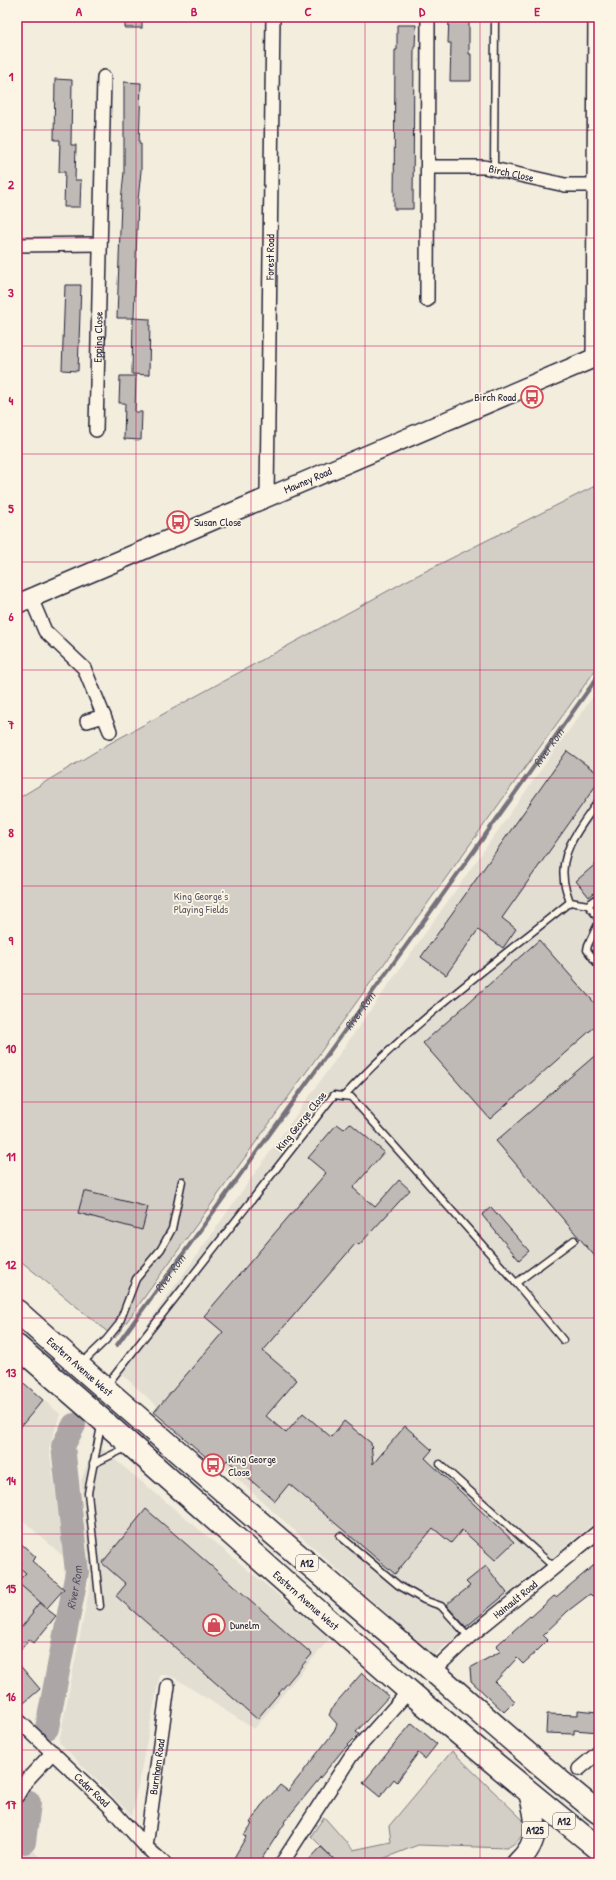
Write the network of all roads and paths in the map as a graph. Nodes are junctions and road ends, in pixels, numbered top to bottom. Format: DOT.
graph roads {
  1 [pos="273,17"];
  2 [pos="428,17"];
  3 [pos="495,17"];
  4 [pos="595,17"];
  5 [pos="104,77"];
  6 [pos="428,167"];
  7 [pos="494,170"];
  8 [pos="593,185"];
  9 [pos="100,244"];
  10 [pos="17,245"];
  11 [pos="596,246"];
  12 [pos="427,300"];
  13 [pos="596,357"];
  14 [pos="96,430"];
  15 [pos="267,496"];
  16 [pos="24,601"];
  17 [pos="104,716"];
  18 [pos="87,721"];
  19 [pos="110,731"];
  20 [pos="599,800"];
  21 [pos="599,898"];
  22 [pos="570,902"];
  23 [pos="588,905"];
  24 [pos="599,921"];
  25 [pos="599,966"];
  26 [pos="344,1096"];
  27 [pos="182,1181"];
  28 [pos="574,1240"];
  29 [pos="516,1284"];
  30 [pos="17,1311"];
  31 [pos="563,1340"];
  32 [pos="17,1346"];
  33 [pos="78,1366"];
  34 [pos="104,1389"];
  35 [pos="102,1419"];
  36 [pos="132,1445"];
  37 [pos="93,1464"];
  38 [pos="440,1464"];
  39 [pos="599,1531"];
  40 [pos="340,1536"];
  41 [pos="555,1568"];
  42 [pos="100,1606"];
  43 [pos="469,1637"];
  44 [pos="433,1671"];
  45 [pos="168,1686"];
  46 [pos="409,1691"];
  47 [pos="17,1719"];
  48 [pos="52,1752"];
  49 [pos="599,1752"];
  50 [pos="579,1769"];
  51 [pos="529,1793"];
  52 [pos="17,1796"];
  53 [pos="599,1813"];
  54 [pos="146,1847"];
  55 [pos="599,1849"];
  56 [pos="164,1863"];
  57 [pos="282,1863"];
  58 [pos="517,1863"];
  1 -- 15 [label="street, Forest Road"];
  2 -- 6 [label="street"];
  3 -- 7 [label="lane"];
  4 -- 8 [label="street"];
  5 -- 9 [label="street, Epping Close"];
  6 -- 7 [label="street, Birch Close"];
  6 -- 12 [label="street"];
  7 -- 8 [label="street, Birch Close"];
  8 -- 11 [label="street"];
  9 -- 10 [label="street"];
  9 -- 14 [label="street, Epping Close"];
  11 -- 13 [label="street"];
  13 -- 15 [label="street, Mawney Road"];
  15 -- 16 [label="street, Mawney Road"];
  16 -- 17 [label="street"];
  17 -- 18 [label="street"];
  17 -- 19 [label="street"];
  20 -- 22 [label="lane"];
  21 -- 23 [label="lane"];
  22 -- 23 [label="lane"];
  22 -- 26 [label="lane"];
  23 -- 24 [label="lane"];
  24 -- 25 [label="lane"];
  26 -- 29 [label="lane, King George Close"];
  26 -- 34 [label="lane, King George Close"];
  27 -- 33 [label="lane"];
  28 -- 29 [label="lane"];
  29 -- 31 [label="lane, King George Close"];
  30 -- 33 [label="highway, Eastern Avenue West / A12"];
  32 -- 35 [label="highway, Eastern Avenue West / A12"];
  33 -- 34 [label="highway, Eastern Avenue West / A12"];
  34 -- 44 [label="highway, Eastern Avenue West / A12"];
  35 -- 36 [label="highway, Eastern Avenue West / A12"];
  35 -- 37 [label="lane"];
  36 -- 37 [label="lane"];
  36 -- 46 [label="highway, Eastern Avenue West / A12"];
  37 -- 42 [label="lane"];
  38 -- 41 [label="lane"];
  39 -- 41 [label="street, Hainault Road"];
  40 -- 43 [label="lane"];
  41 -- 43 [label="street, Hainault Road"];
  43 -- 44 [label="street, Hainault Road"];
  44 -- 53 [label="highway, Eastern Avenue West / A12"];
  45 -- 54 [label="street, Burnham Road"];
  46 -- 51 [label="highway, Eastern Avenue West / A12"];
  46 -- 57 [label="street"];
  47 -- 48 [label="street, Cedar Road"];
  48 -- 52 [label="street"];
  48 -- 54 [label="street, Cedar Road"];
  49 -- 50 [label="street"];
  51 -- 55 [label="highway, Eastern Avenue West / A12"];
  51 -- 58 [label="main road, A125"];
  54 -- 56 [label="street, Cedar Road"];
}
